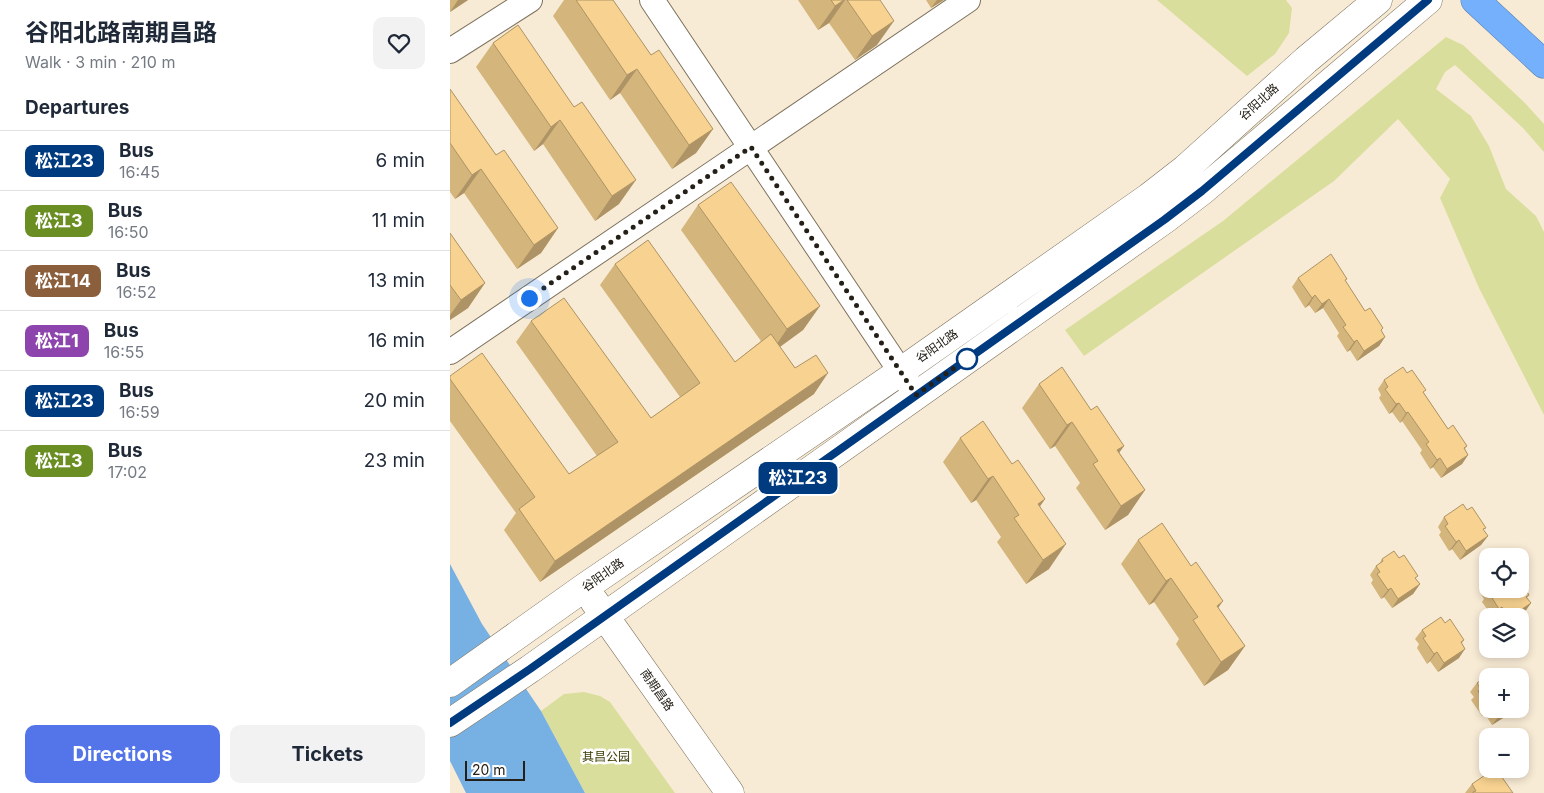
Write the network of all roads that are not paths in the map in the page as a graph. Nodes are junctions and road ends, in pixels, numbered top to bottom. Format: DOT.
graph roads {
  1 [pos="530,0"];
  2 [pos="652,0"];
  3 [pos="968,0"];
  4 [pos="1378,0"];
  5 [pos="1428,0"];
  6 [pos="1475,0"];
  7 [pos="1503,12"];
  8 [pos="1544,43"];
  9 [pos="450,52"];
  10 [pos="1544,64"];
  11 [pos="751,147"];
  12 [pos="450,352"];
  13 [pos="900,372"];
  14 [pos="916,395"];
  15 [pos="585,587"];
  16 [pos="605,616"];
  17 [pos="450,683"];
  18 [pos="450,723"];
  19 [pos="730,793"];
  1 -- 9 [label="street"];
  2 -- 11 [label="street"];
  3 -- 11 [label="street"];
  4 -- 13 [label="main road, 谷阳北路"];
  5 -- 14 [label="main road"];
  6 -- 7 [label="highway"];
  7 -- 8 [label="highway"];
  7 -- 10 [label="highway"];
  11 -- 12 [label="street"];
  11 -- 13 [label="street"];
  13 -- 14 [label="street"];
  13 -- 15 [label="main road, 谷阳北路"];
  14 -- 16 [label="main road"];
  15 -- 16 [label="main road, 南期昌路"];
  15 -- 17 [label="main road, 谷阳北路"];
  16 -- 18 [label="main road"];
  16 -- 19 [label="main road, 南期昌路"];
}
